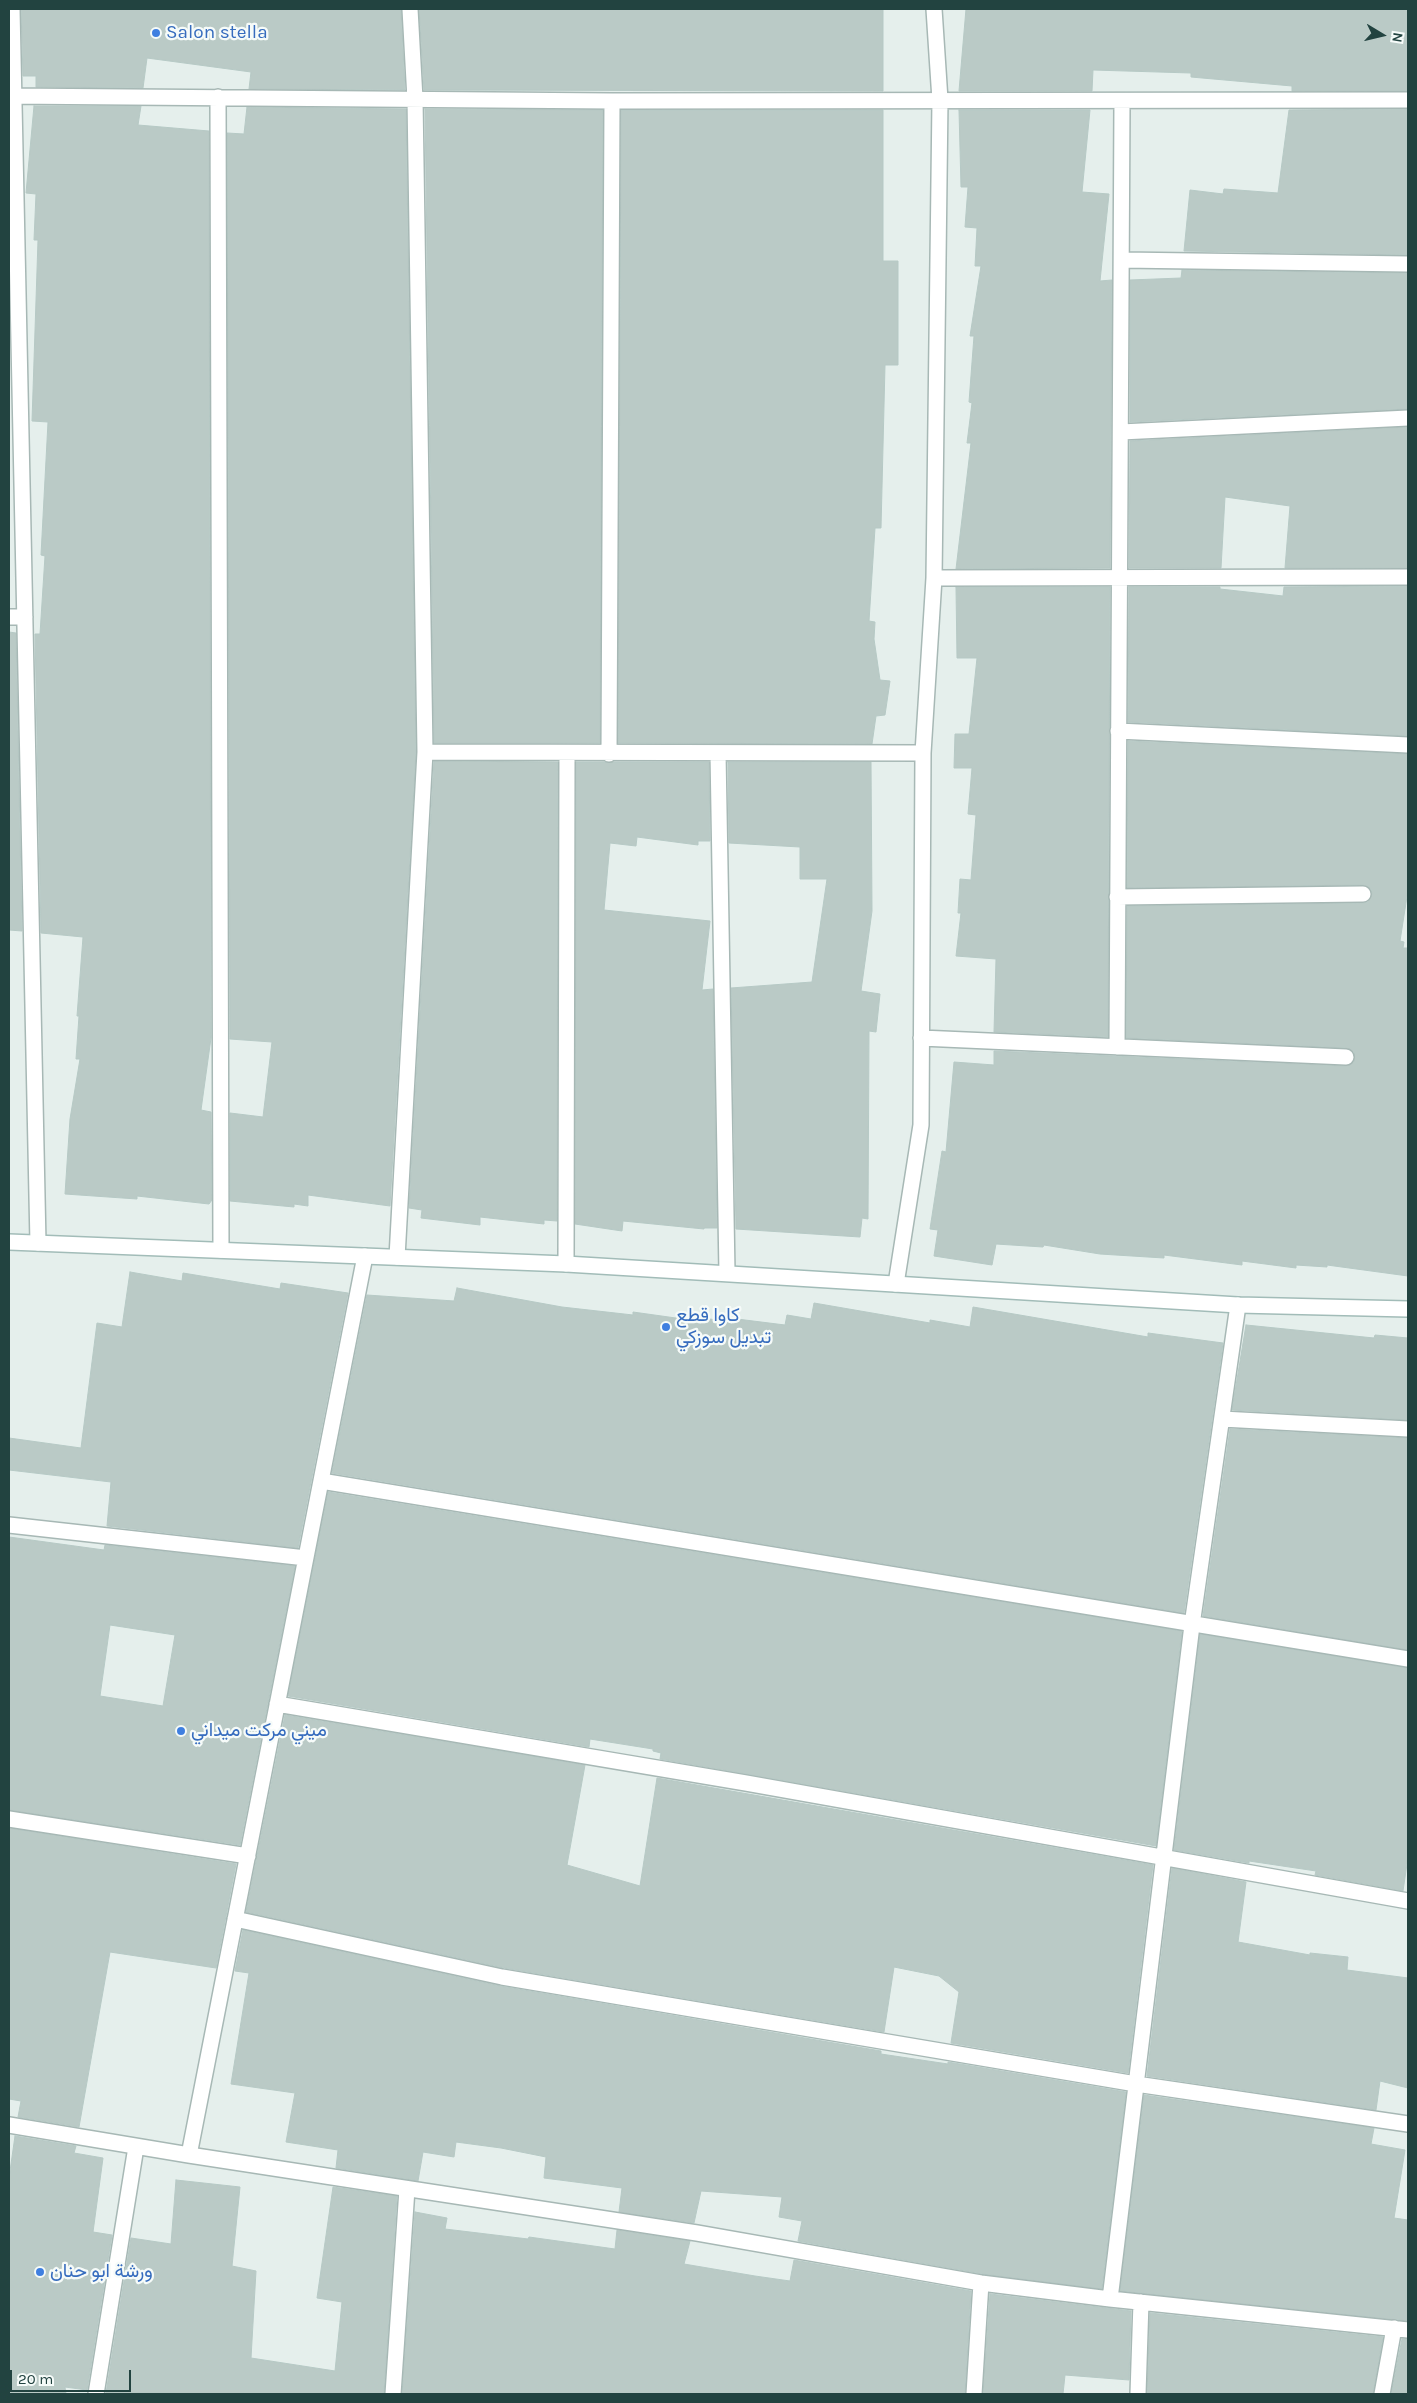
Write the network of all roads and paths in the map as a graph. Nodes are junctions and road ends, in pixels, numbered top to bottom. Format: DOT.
graph roads {
  1 [pos="12,9"];
  2 [pos="410,9"];
  3 [pos="934,9"];
  4 [pos="11,96"];
  5 [pos="218,97"];
  6 [pos="415,99"];
  7 [pos="940,100"];
  8 [pos="1408,100"];
  9 [pos="612,101"];
  10 [pos="1122,102"];
  11 [pos="1122,260"];
  12 [pos="1408,264"];
  13 [pos="1408,418"];
  14 [pos="1121,432"];
  15 [pos="1119,576"];
  16 [pos="1408,577"];
  17 [pos="934,578"];
  18 [pos="9,617"];
  19 [pos="24,617"];
  20 [pos="1118,731"];
  21 [pos="1408,745"];
  22 [pos="425,752"];
  23 [pos="567,753"];
  24 [pos="718,753"];
  25 [pos="923,753"];
  26 [pos="609,754"];
  27 [pos="1363,894"];
  28 [pos="1117,897"];
  29 [pos="921,1038"];
  30 [pos="1116,1047"];
  31 [pos="1346,1058"];
  32 [pos="9,1242"];
  33 [pos="38,1243"];
  34 [pos="221,1250"];
  35 [pos="364,1256"];
  36 [pos="397,1257"];
  37 [pos="566,1264"];
  38 [pos="727,1273"];
  39 [pos="896,1284"];
  40 [pos="1238,1305"];
  41 [pos="1408,1309"];
  42 [pos="1222,1420"];
  43 [pos="1408,1430"];
  44 [pos="321,1481"];
  45 [pos="9,1525"];
  46 [pos="306,1558"];
  47 [pos="1192,1625"];
  48 [pos="1408,1659"];
  49 [pos="277,1704"];
  50 [pos="9,1819"];
  51 [pos="248,1856"];
  52 [pos="1164,1856"];
  53 [pos="1408,1901"];
  54 [pos="235,1919"];
  55 [pos="1136,2084"];
  56 [pos="1408,2124"];
  57 [pos="9,2125"];
  58 [pos="136,2147"];
  59 [pos="189,2155"];
  60 [pos="407,2189"];
  61 [pos="981,2283"];
  62 [pos="1110,2299"];
  63 [pos="1141,2302"];
  64 [pos="1401,2329"];
  65 [pos="96,2394"];
  66 [pos="393,2394"];
  67 [pos="974,2394"];
  68 [pos="1138,2394"];
  69 [pos="1382,2394"];
  1 -- 4 [label="street"];
  2 -- 6 [label="street"];
  3 -- 7 [label="street"];
  4 -- 5 [label="street"];
  4 -- 19 [label="street"];
  5 -- 6 [label="street"];
  5 -- 34 [label="street"];
  6 -- 9 [label="street"];
  6 -- 22 [label="street"];
  7 -- 9 [label="street"];
  7 -- 10 [label="street"];
  7 -- 17 [label="street"];
  8 -- 10 [label="street"];
  9 -- 26 [label="street"];
  10 -- 11 [label="street"];
  11 -- 12 [label="street"];
  11 -- 14 [label="street"];
  13 -- 14 [label="street"];
  14 -- 15 [label="street"];
  15 -- 16 [label="street"];
  15 -- 17 [label="street"];
  15 -- 20 [label="street"];
  17 -- 25 [label="street"];
  18 -- 19 [label="street"];
  19 -- 33 [label="street"];
  20 -- 21 [label="street"];
  20 -- 28 [label="street"];
  22 -- 23 [label="street"];
  22 -- 36 [label="street"];
  23 -- 26 [label="street"];
  23 -- 37 [label="street"];
  24 -- 25 [label="street"];
  24 -- 26 [label="street"];
  24 -- 38 [label="street"];
  25 -- 29 [label="street"];
  27 -- 28 [label="street"];
  28 -- 30 [label="street"];
  29 -- 30 [label="street"];
  29 -- 39 [label="street"];
  30 -- 31 [label="street"];
  32 -- 33 [label="street"];
  33 -- 34 [label="street"];
  34 -- 35 [label="street"];
  35 -- 36 [label="street"];
  35 -- 44 [label="street"];
  36 -- 37 [label="street"];
  37 -- 38 [label="street"];
  38 -- 39 [label="street"];
  39 -- 40 [label="street"];
  40 -- 41 [label="street"];
  40 -- 42 [label="street"];
  42 -- 43 [label="street"];
  42 -- 47 [label="street"];
  44 -- 46 [label="street"];
  44 -- 47 [label="street"];
  45 -- 46 [label="street"];
  46 -- 49 [label="street"];
  47 -- 48 [label="street"];
  47 -- 52 [label="street"];
  49 -- 51 [label="street"];
  49 -- 52 [label="street"];
  50 -- 51 [label="street"];
  51 -- 54 [label="street"];
  52 -- 53 [label="street"];
  52 -- 55 [label="street"];
  54 -- 55 [label="street"];
  54 -- 59 [label="street"];
  55 -- 56 [label="street"];
  55 -- 62 [label="street"];
  57 -- 58 [label="street"];
  58 -- 59 [label="street"];
  58 -- 65 [label="street"];
  59 -- 60 [label="street"];
  60 -- 61 [label="street"];
  60 -- 66 [label="street"];
  61 -- 62 [label="street"];
  61 -- 67 [label="street"];
  62 -- 63 [label="street"];
  63 -- 64 [label="street"];
  63 -- 68 [label="street"];
  64 -- 69 [label="street"];
}
